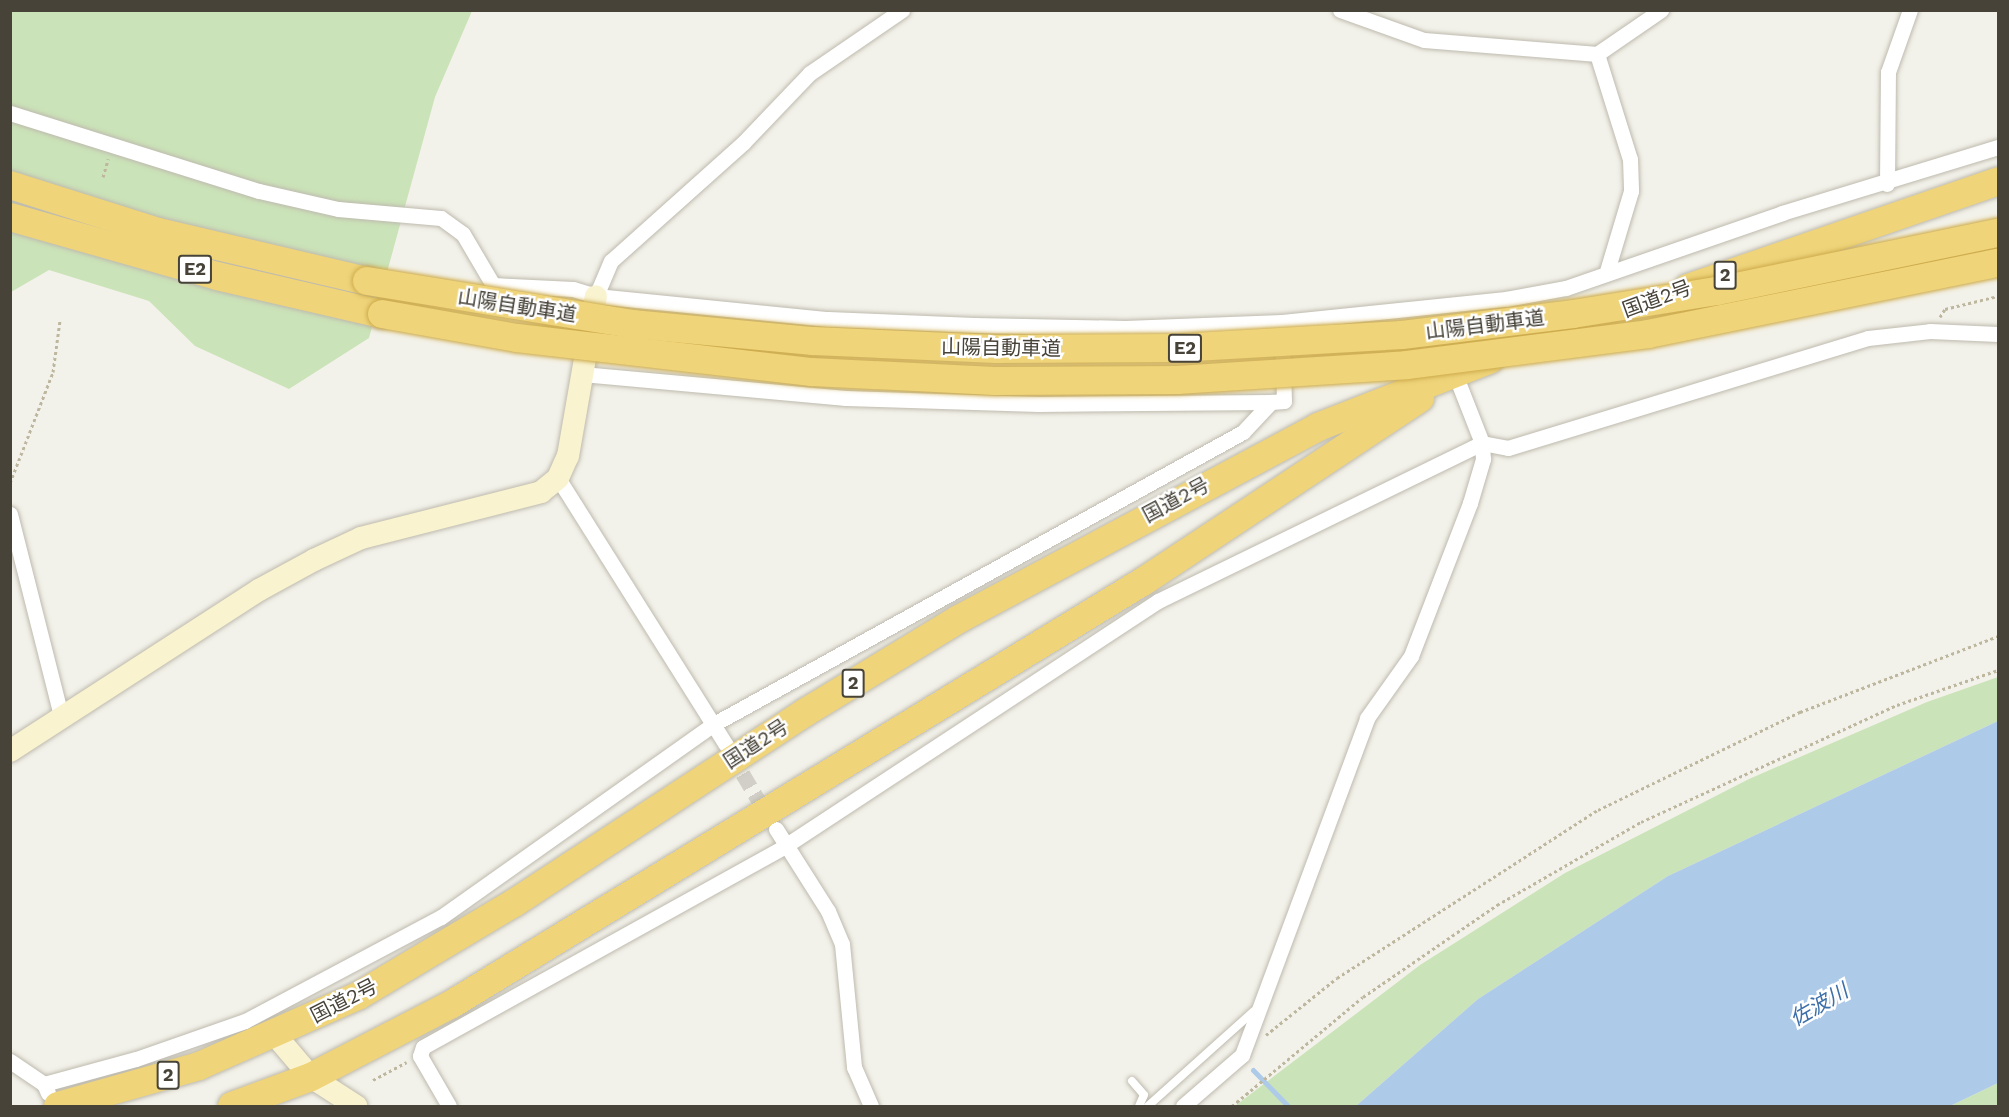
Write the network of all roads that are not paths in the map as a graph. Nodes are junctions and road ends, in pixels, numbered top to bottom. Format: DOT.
graph roads {
  1 [pos="902,10"];
  2 [pos="1340,10"];
  3 [pos="1661,10"];
  4 [pos="1910,10"];
  5 [pos="1597,54"];
  6 [pos="10,113"];
  7 [pos="1998,147"];
  8 [pos="10,174"];
  9 [pos="1998,181"];
  10 [pos="1887,184"];
  11 [pos="10,185"];
  12 [pos="86,210"];
  13 [pos="10,217"];
  14 [pos="1998,233"];
  15 [pos="1998,263"];
  16 [pos="1607,271"];
  17 [pos="596,296"];
  18 [pos="1448,308"];
  19 [pos="1282,322"];
  20 [pos="1998,334"];
  21 [pos="582,374"];
  22 [pos="1454,374"];
  23 [pos="1271,402"];
  24 [pos="1482,443"];
  25 [pos="558,478"];
  26 [pos="10,514"];
  27 [pos="62,719"];
  28 [pos="712,725"];
  29 [pos="726,745"];
  30 [pos="10,751"];
  31 [pos="776,829"];
  32 [pos="785,846"];
  33 [pos="1262,1004"];
  34 [pos="276,1035"];
  35 [pos="10,1061"];
  36 [pos="311,1077"];
  37 [pos="1132,1081"];
  38 [pos="51,1095"];
  39 [pos="54,1107"];
  40 [pos="232,1107"];
  41 [pos="356,1107"];
  42 [pos="448,1107"];
  43 [pos="871,1107"];
  44 [pos="1138,1107"];
  45 [pos="1148,1107"];
  46 [pos="1183,1107"];
  1 -- 17 [label="street"];
  2 -- 5 [label="street"];
  3 -- 5 [label="street"];
  4 -- 10 [label="street"];
  5 -- 16 [label="street"];
  6 -- 17 [label="street"];
  7 -- 10 [label="street"];
  8 -- 12 [label="highway"];
  9 -- 22 [label="highway, 国道2号 / 2"];
  10 -- 16 [label="street"];
  11 -- 12 [label="highway, 山陽自動車道 / E2"];
  12 -- 14 [label="highway, 山陽自動車道 / E2, bridge"];
  13 -- 15 [label="highway, 山陽自動車道 / E2, bridge"];
  16 -- 18 [label="street"];
  17 -- 19 [label="street"];
  17 -- 21 [label="street"];
  18 -- 19 [label="street"];
  18 -- 22 [label="street"];
  19 -- 23 [label="street"];
  20 -- 24 [label="street"];
  21 -- 23 [label="street"];
  21 -- 25 [label="street"];
  22 -- 24 [label="street"];
  22 -- 34 [label="highway, 国道2号 / 2"];
  22 -- 36 [label="highway, 国道2号 / 2"];
  23 -- 28 [label="street"];
  24 -- 32 [label="street"];
  24 -- 33 [label="street"];
  25 -- 27 [label="street"];
  25 -- 28 [label="street"];
  26 -- 27 [label="street"];
  27 -- 30 [label="street"];
  28 -- 29 [label="street"];
  28 -- 38 [label="street"];
  31 -- 32 [label="street"];
  32 -- 42 [label="street"];
  32 -- 43 [label="street"];
  33 -- 45 [label="lane"];
  33 -- 46 [label="street"];
  34 -- 36 [label="street"];
  34 -- 38 [label="highway, 国道2号 / 2"];
  35 -- 38 [label="street"];
  36 -- 40 [label="highway, 国道2号 / 2"];
  36 -- 41 [label="street"];
  37 -- 44 [label="lane"];
  38 -- 39 [label="street"];
}
